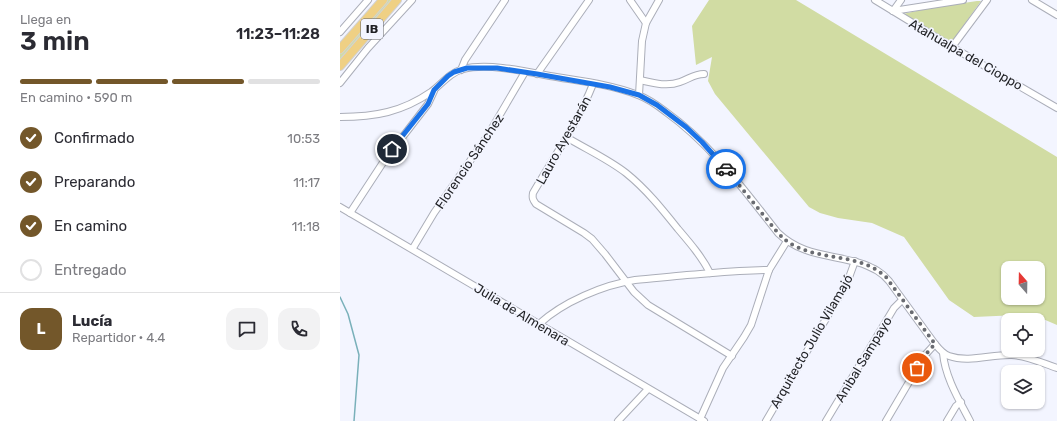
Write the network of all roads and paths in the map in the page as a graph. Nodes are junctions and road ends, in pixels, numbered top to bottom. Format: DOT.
graph roads {
  1 [pos="368,0"];
  2 [pos="383,0"];
  3 [pos="397,0"];
  4 [pos="412,0"];
  5 [pos="505,0"];
  6 [pos="589,0"];
  7 [pos="630,0"];
  8 [pos="659,0"];
  9 [pos="875,0"];
  10 [pos="901,0"];
  11 [pos="963,0"];
  12 [pos="987,0"];
  13 [pos="1032,0"];
  14 [pos="893,12"];
  15 [pos="1057,15"];
  16 [pos="646,23"];
  17 [pos="340,32"];
  18 [pos="952,47"];
  19 [pos="340,49"];
  20 [pos="340,66"];
  21 [pos="461,70"];
  22 [pos="525,72"];
  23 [pos="537,74"];
  24 [pos="704,74"];
  25 [pos="640,80"];
  26 [pos="340,83"];
  27 [pos="593,84"];
  28 [pos="434,90"];
  29 [pos="639,95"];
  30 [pos="1057,108"];
  31 [pos="340,117"];
  32 [pos="566,137"];
  33 [pos="340,207"];
  34 [pos="350,213"];
  35 [pos="787,241"];
  36 [pos="413,248"];
  37 [pos="855,261"];
  38 [pos="769,270"];
  39 [pos="710,273"];
  40 [pos="626,282"];
  41 [pos="902,300"];
  42 [pos="539,324"];
  43 [pos="935,344"];
  44 [pos="943,353"];
  45 [pos="732,356"];
  46 [pos="1057,368"];
  47 [pos="648,389"];
  48 [pos="960,402"];
  49 [pos="702,420"];
  50 [pos="618,421"];
  51 [pos="766,421"];
  52 [pos="826,421"];
  53 [pos="886,421"];
  54 [pos="947,421"];
  55 [pos="970,421"];
  1 -- 17 [label="street"];
  2 -- 19 [label="highway, IB"];
  3 -- 20 [label="highway, IB"];
  4 -- 26 [label="street"];
  5 -- 21 [label="street"];
  6 -- 23 [label="street"];
  7 -- 16 [label="street"];
  8 -- 16 [label="street"];
  9 -- 14 [label="street, Atahualpa del Cioppo"];
  10 -- 14 [label="street"];
  11 -- 14 [label="street"];
  12 -- 18 [label="street"];
  13 -- 15 [label="street"];
  14 -- 18 [label="street, Atahualpa del Cioppo"];
  16 -- 25 [label="street"];
  18 -- 30 [label="street, Atahualpa del Cioppo"];
  21 -- 22 [label="street"];
  21 -- 28 [label="street"];
  22 -- 23 [label="street"];
  22 -- 36 [label="street, Florencio Sánchez"];
  23 -- 27 [label="street"];
  24 -- 25 [label="street"];
  25 -- 29 [label="street"];
  27 -- 29 [label="street"];
  27 -- 32 [label="street, Lauro Ayestarán"];
  28 -- 31 [label="street"];
  28 -- 34 [label="street"];
  29 -- 35 [label="street"];
  32 -- 39 [label="street"];
  32 -- 40 [label="street, Lauro Ayestarán"];
  33 -- 34 [label="street, Julia de Almenara"];
  34 -- 36 [label="street, Julia de Almenara"];
  35 -- 37 [label="street"];
  35 -- 38 [label="street"];
  36 -- 42 [label="street, Julia de Almenara"];
  37 -- 41 [label="street"];
  37 -- 51 [label="street, Arquitecto Julio Vilamajó"];
  38 -- 39 [label="street"];
  38 -- 45 [label="street"];
  39 -- 40 [label="street"];
  40 -- 42 [label="street"];
  40 -- 45 [label="street"];
  41 -- 43 [label="street"];
  41 -- 52 [label="street, Anibal Sampayo"];
  42 -- 47 [label="street, Julia de Almenara"];
  43 -- 44 [label="street"];
  43 -- 53 [label="street"];
  44 -- 46 [label="street"];
  44 -- 48 [label="street"];
  45 -- 49 [label="street"];
  47 -- 49 [label="street, Julia de Almenara"];
  47 -- 50 [label="street"];
  48 -- 54 [label="street"];
  48 -- 55 [label="street"];
}
